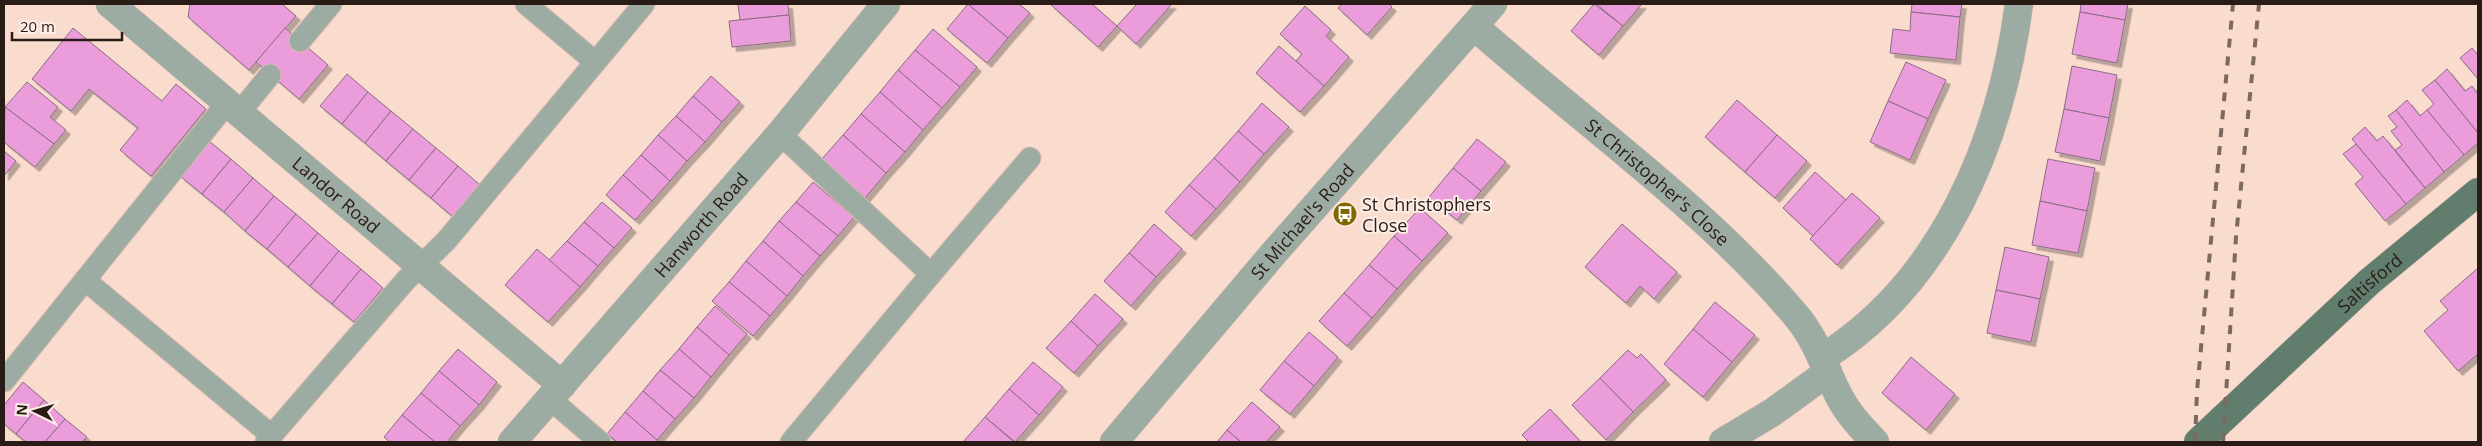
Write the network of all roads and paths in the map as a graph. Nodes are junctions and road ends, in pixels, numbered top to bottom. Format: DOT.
graph roads {
  1 [pos="110,4"];
  2 [pos="331,4"];
  3 [pos="526,4"];
  4 [pos="644,4"];
  5 [pos="886,4"];
  6 [pos="1493,4"];
  7 [pos="2018,4"];
  8 [pos="1474,26"];
  9 [pos="300,40"];
  10 [pos="594,61"];
  11 [pos="270,75"];
  12 [pos="233,108"];
  13 [pos="780,134"];
  14 [pos="1030,158"];
  15 [pos="2478,192"];
  16 [pos="419,265"];
  17 [pos="932,274"];
  18 [pos="85,280"];
  19 [pos="1825,365"];
  20 [pos="4,381"];
  21 [pos="556,392"];
  22 [pos="268,439"];
  23 [pos="512,442"];
  24 [pos="600,442"];
  25 [pos="791,442"];
  26 [pos="1114,442"];
  27 [pos="1723,442"];
  28 [pos="1875,442"];
  29 [pos="2198,442"];
  1 -- 12 [label="street, Landor Road"];
  2 -- 9 [label="lane"];
  3 -- 10 [label="lane"];
  4 -- 10 [label="lane"];
  5 -- 13 [label="street, Hanworth Road"];
  6 -- 8 [label="street, St Michael's Road"];
  7 -- 19 [label="street"];
  8 -- 19 [label="street, St Christopher's Close"];
  8 -- 26 [label="street, St Michael's Road"];
  10 -- 16 [label="lane"];
  11 -- 12 [label="lane"];
  12 -- 16 [label="street, Landor Road"];
  12 -- 18 [label="lane"];
  13 -- 17 [label="lane"];
  13 -- 21 [label="street, Hanworth Road"];
  14 -- 17 [label="lane"];
  15 -- 29 [label="main road, Saltisford"];
  16 -- 21 [label="street, Landor Road"];
  16 -- 22 [label="lane"];
  17 -- 25 [label="lane"];
  18 -- 20 [label="lane"];
  18 -- 22 [label="lane"];
  19 -- 27 [label="street"];
  19 -- 28 [label="street, St Christopher's Close"];
  21 -- 23 [label="street, Hanworth Road"];
  21 -- 24 [label="lane"];
}
